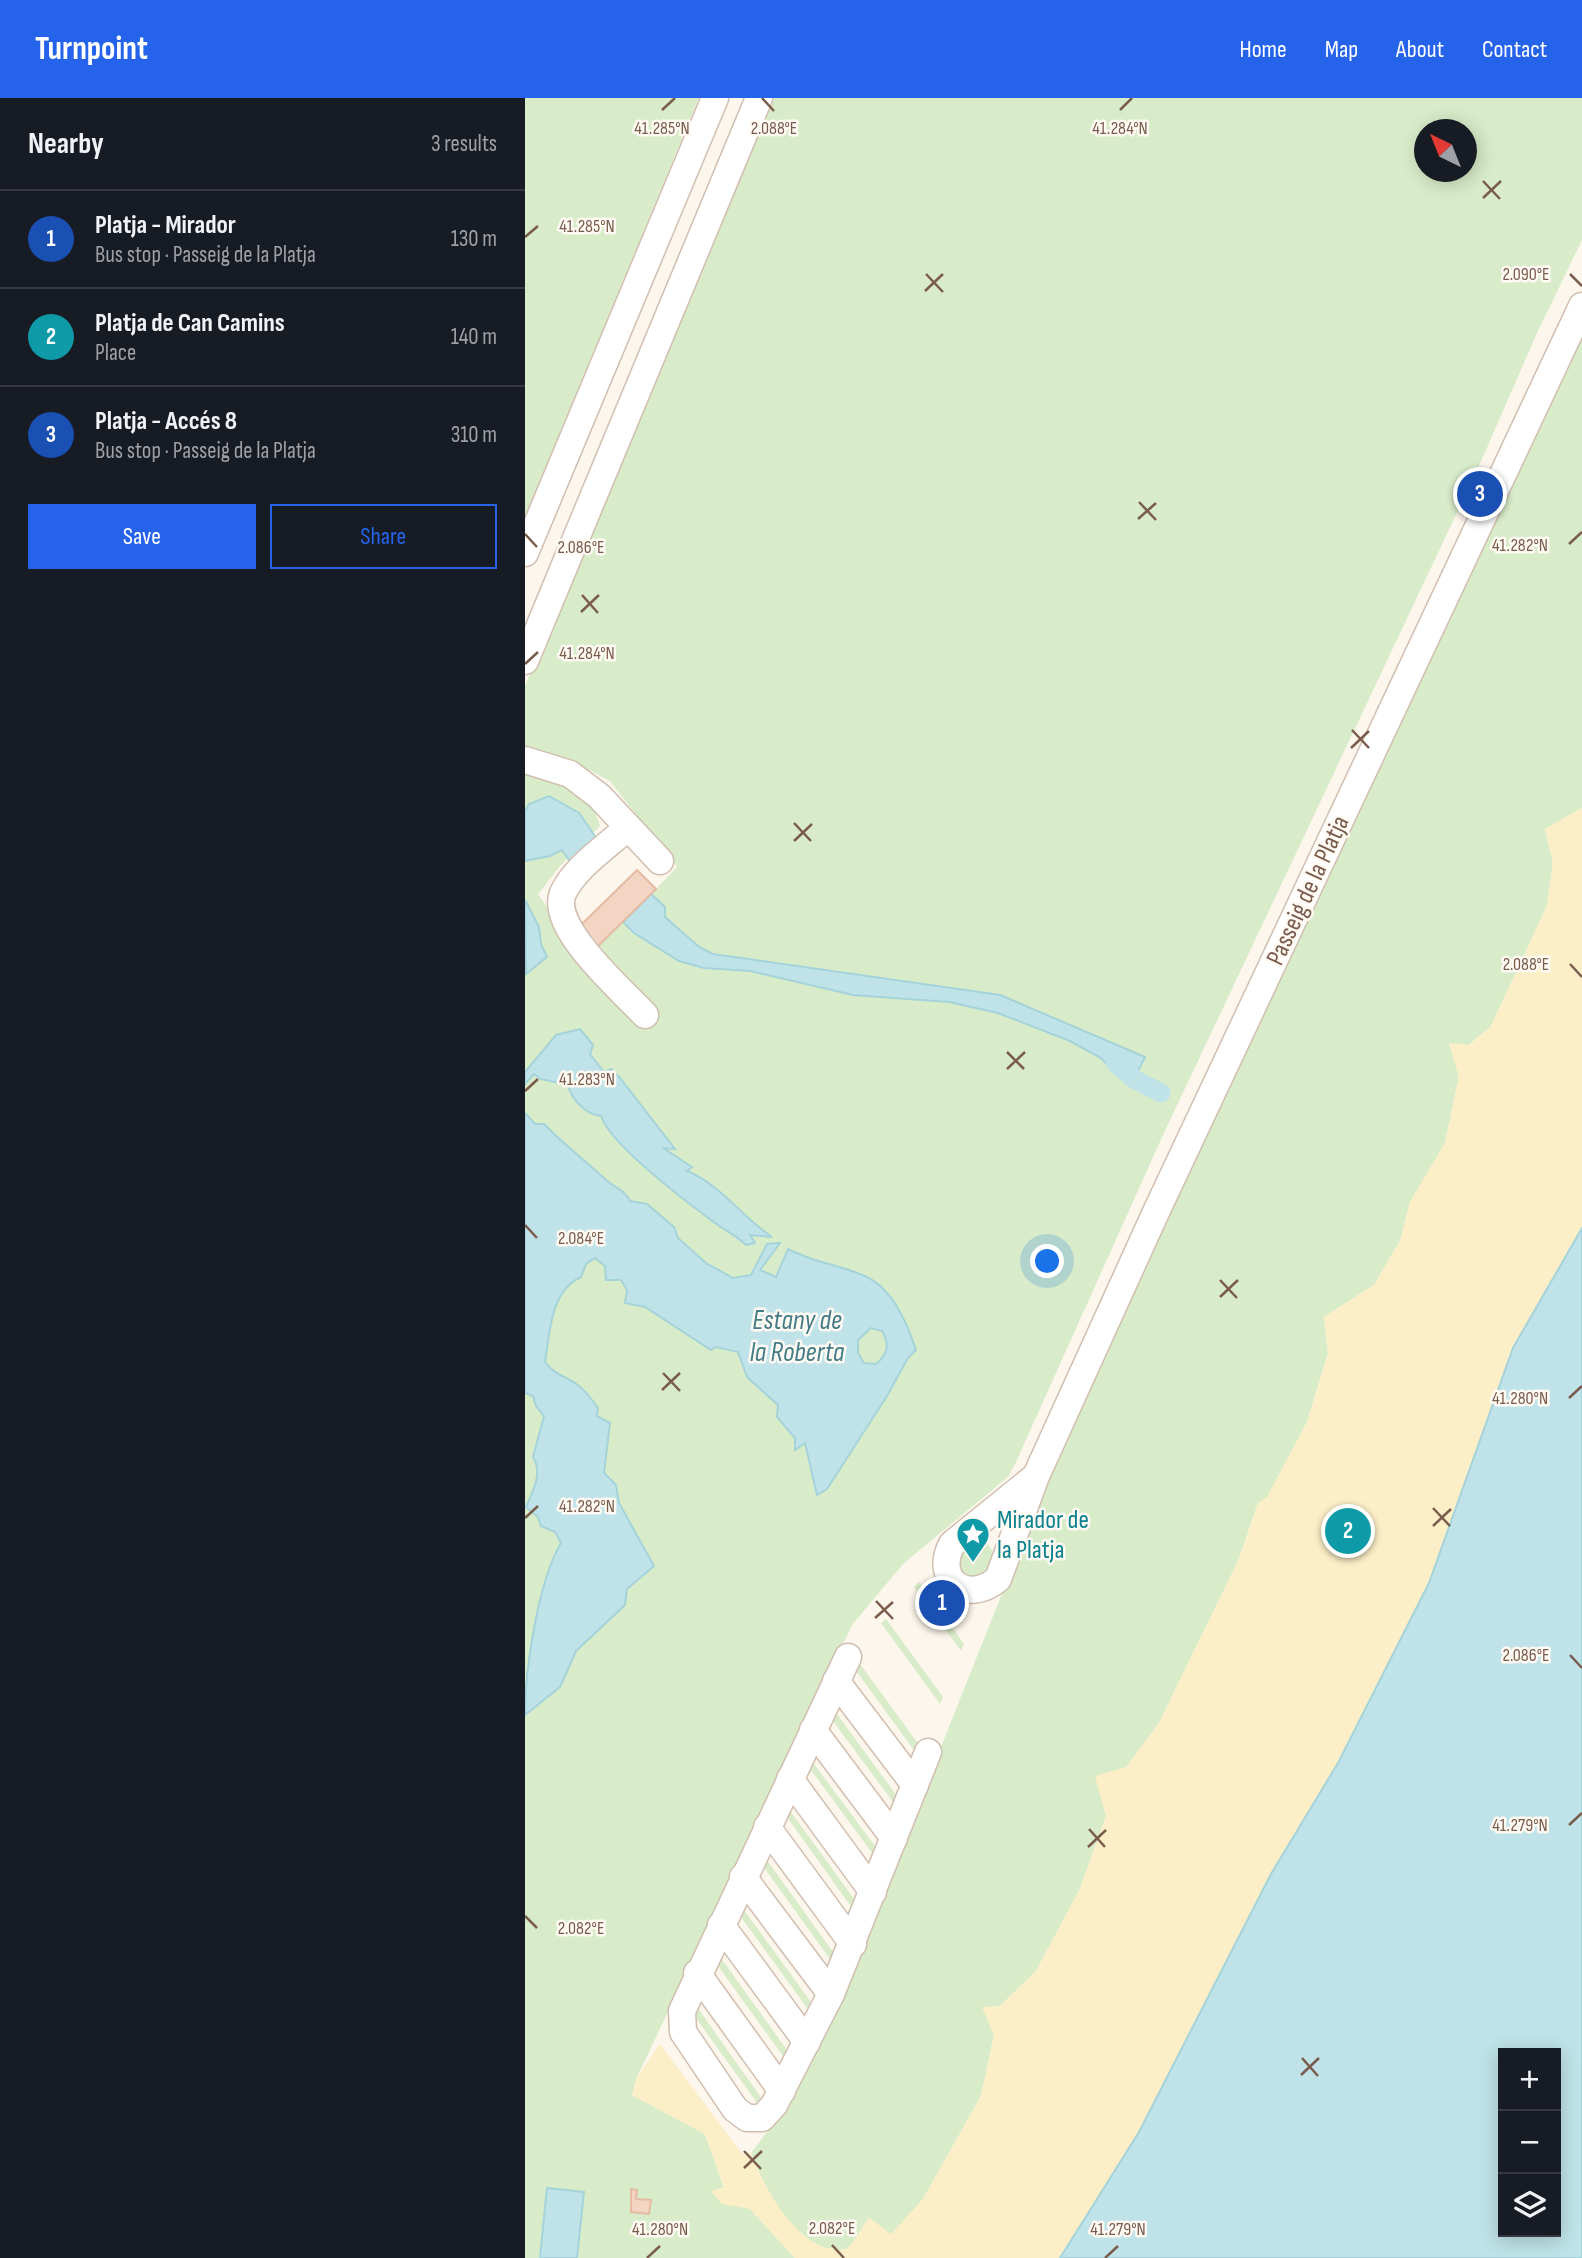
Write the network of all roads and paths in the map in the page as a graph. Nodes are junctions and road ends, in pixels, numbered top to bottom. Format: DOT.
graph roads {
  1 [pos="715,98"];
  2 [pos="759,98"];
  3 [pos="1582,306"];
  4 [pos="525,553"];
  5 [pos="525,661"];
  6 [pos="525,760"];
  7 [pos="628,827"];
  8 [pos="660,861"];
  9 [pos="645,1015"];
  10 [pos="1036,1476"];
  11 [pos="960,1537"];
  12 [pos="935,1558"];
  13 [pos="1003,1566"];
  14 [pos="990,1598"];
  15 [pos="813,1730"];
  16 [pos="928,1752"];
  17 [pos="790,1779"];
  18 [pos="915,1785"];
  19 [pos="767,1827"];
  20 [pos="894,1838"];
  21 [pos="743,1877"];
  22 [pos="873,1892"];
  23 [pos="720,1925"];
  24 [pos="853,1944"];
  25 [pos="697,1973"];
  26 [pos="831,1994"];
  27 [pos="807,2042"];
  28 [pos="782,2091"];
  1 -- 4 [label="street"];
  2 -- 5 [label="street"];
  3 -- 10 [label="street, Passeig de la Platja"];
  6 -- 7 [label="street"];
  7 -- 8 [label="street"];
  7 -- 9 [label="street"];
  10 -- 11 [label="street, Passeig de la Platja"];
  10 -- 13 [label="street, Passeig de la Platja"];
  11 -- 13 [label="street"];
  11 -- 13 [label="street, Passeig de la Platja"];
  12 -- 14 [label="street"];
  15 -- 17 [label="street"];
  15 -- 18 [label="street"];
  15 -- 20 [label="street"];
  16 -- 18 [label="street"];
  17 -- 19 [label="street"];
  17 -- 22 [label="street"];
  18 -- 20 [label="street"];
  19 -- 21 [label="street"];
  19 -- 24 [label="street"];
  20 -- 22 [label="street"];
  21 -- 23 [label="street"];
  21 -- 26 [label="street"];
  22 -- 24 [label="street"];
  23 -- 25 [label="street"];
  23 -- 27 [label="street"];
  24 -- 26 [label="street"];
  25 -- 28 [label="street"];
  25 -- 28 [label="street"];
  26 -- 27 [label="street"];
  27 -- 28 [label="street"];
}
